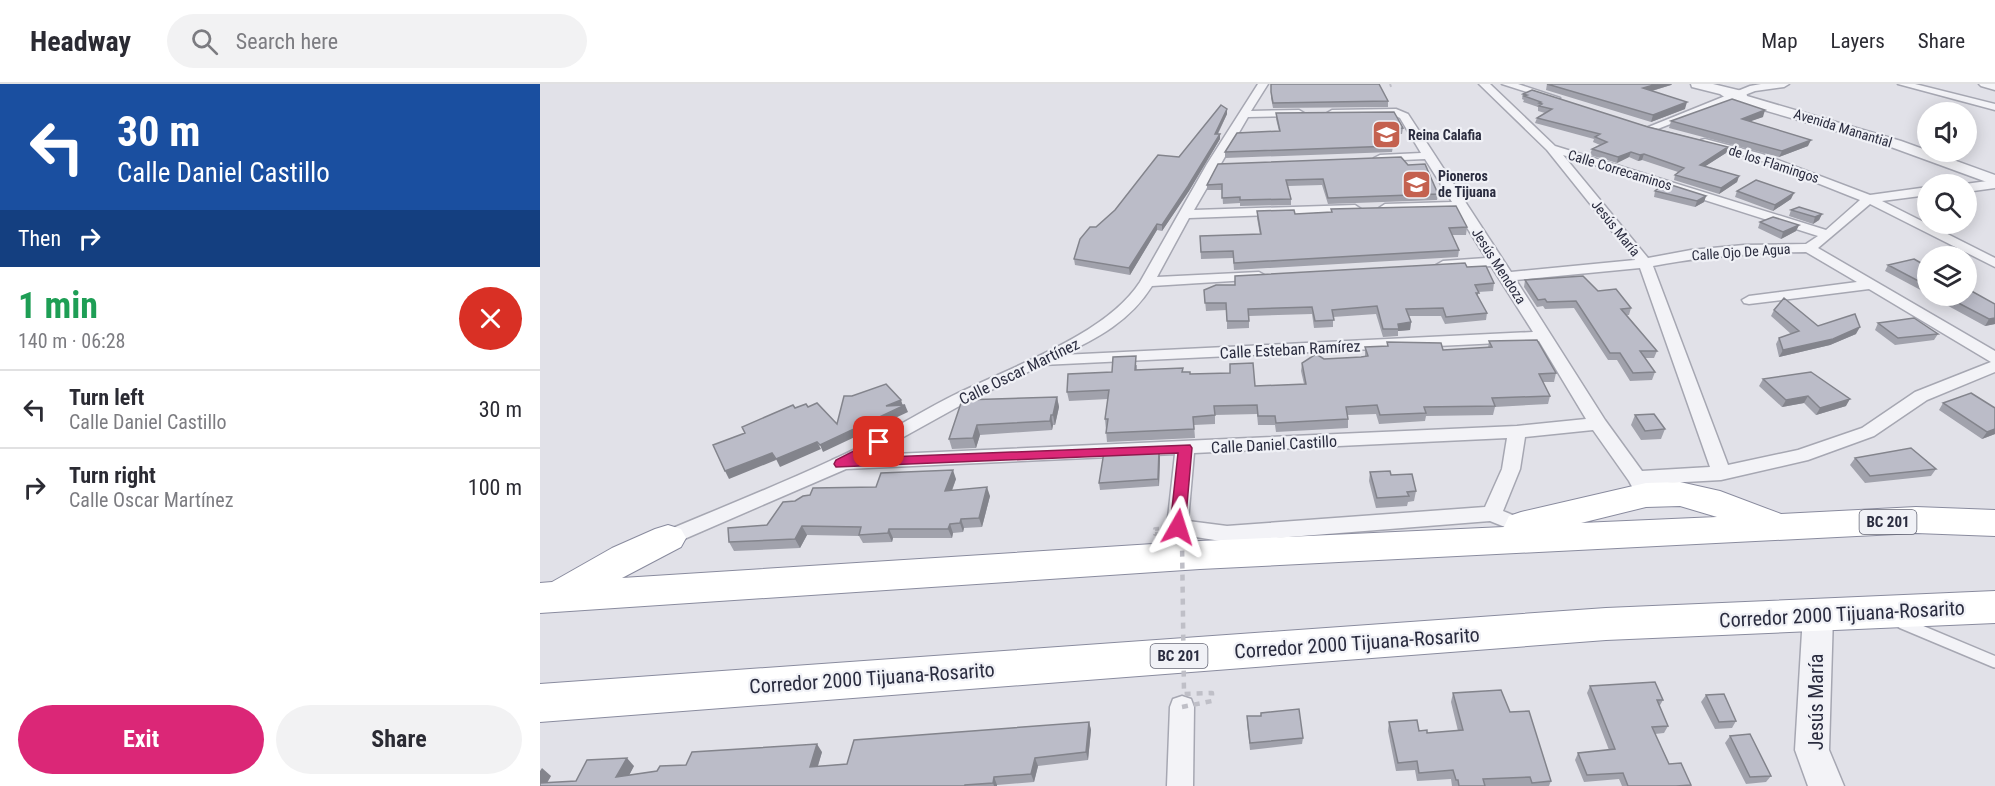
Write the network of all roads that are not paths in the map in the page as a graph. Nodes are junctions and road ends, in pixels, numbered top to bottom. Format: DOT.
graph roads {
  1 [pos="1263,84"];
  2 [pos="1484,84"];
  3 [pos="1508,84"];
  4 [pos="1697,84"];
  5 [pos="1784,84"];
  6 [pos="1903,84"];
  7 [pos="1984,84"];
  8 [pos="1995,87"];
  9 [pos="1739,91"];
  10 [pos="1566,101"];
  11 [pos="1995,107"];
  12 [pos="1246,114"];
  13 [pos="1672,134"];
  14 [pos="1694,139"];
  15 [pos="1917,146"];
  16 [pos="1551,148"];
  17 [pos="1428,156"];
  18 [pos="1368,159"];
  19 [pos="1964,162"];
  20 [pos="1995,173"];
  21 [pos="1995,180"];
  22 [pos="1995,184"];
  23 [pos="1977,186"];
  24 [pos="1917,192"];
  25 [pos="1869,199"];
  26 [pos="1460,206"];
  27 [pos="1186,214"];
  28 [pos="1828,235"];
  29 [pos="1809,248"];
  30 [pos="1495,262"];
  31 [pos="1645,263"];
  32 [pos="1995,263"];
  33 [pos="1426,266"];
  34 [pos="1275,275"];
  35 [pos="1508,277"];
  36 [pos="1147,282"];
  37 [pos="1869,285"];
  38 [pos="1749,300"];
  39 [pos="1543,336"];
  40 [pos="1995,358"];
  41 [pos="1037,362"];
  42 [pos="1995,366"];
  43 [pos="1598,424"];
  44 [pos="1517,432"];
  45 [pos="1185,448"];
  46 [pos="841,464"];
  47 [pos="1721,472"];
  48 [pos="1641,487"];
  49 [pos="1506,520"];
  50 [pos="1995,523"];
  51 [pos="1781,527"];
  52 [pos="668,538"];
  53 [pos="1444,544"];
  54 [pos="669,589"];
  55 [pos="549,597"];
  56 [pos="1995,607"];
  57 [pos="1877,612"];
  58 [pos="1818,615"];
  59 [pos="1995,662"];
  60 [pos="540,703"];
  61 [pos="1182,707"];
  62 [pos="1180,786"];
  63 [pos="1826,786"];
  1 -- 12 [label="street, Calle Oscar Martínez"];
  2 -- 16 [label="street, Jesús María"];
  3 -- 10 [label="street"];
  4 -- 9 [label="street, Avenida Manantial"];
  5 -- 9 [label="street"];
  6 -- 11 [label="street"];
  7 -- 8 [label="street"];
  9 -- 13 [label="street"];
  9 -- 15 [label="street, Avenida Manantial"];
  9 -- 21 [label="street, Avenida Manantial"];
  12 -- 17 [label="street, Jesús Mendoza"];
  12 -- 27 [label="street, Calle Oscar Martínez"];
  14 -- 25 [label="street, de los Flamingos"];
  16 -- 28 [label="street, Calle Correcaminos"];
  16 -- 31 [label="street, Jesús María"];
  17 -- 18 [label="street"];
  17 -- 26 [label="street, Jesús Mendoza"];
  19 -- 20 [label="street"];
  22 -- 23 [label="street"];
  24 -- 25 [label="street"];
  25 -- 28 [label="street, Calle Ojo De Agua"];
  25 -- 32 [label="street, de los Flamingos"];
  26 -- 27 [label="street"];
  26 -- 30 [label="street, Jesús Mendoza"];
  27 -- 36 [label="street, Calle Oscar Martínez"];
  28 -- 29 [label="street, Calle Ojo De Agua"];
  29 -- 31 [label="street, Calle Ojo De Agua"];
  29 -- 37 [label="street"];
  30 -- 33 [label="street"];
  30 -- 35 [label="street, Jesús Mendoza"];
  31 -- 35 [label="street, Calle Ojo De Agua"];
  31 -- 47 [label="street, Jesús María"];
  34 -- 36 [label="street"];
  35 -- 39 [label="street, Jesús Mendoza"];
  36 -- 41 [label="street, Calle Oscar Martínez"];
  37 -- 38 [label="street"];
  37 -- 40 [label="street"];
  39 -- 41 [label="street, Calle Esteban Ramírez"];
  39 -- 43 [label="street, Jesús Mendoza"];
  41 -- 46 [label="street, Calle Oscar Martínez"];
  42 -- 47 [label="street"];
  43 -- 44 [label="street, Calle Daniel Castillo"];
  43 -- 48 [label="street, Jesús Mendoza"];
  44 -- 45 [label="street, Calle Daniel Castillo"];
  44 -- 49 [label="street"];
  45 -- 46 [label="street, Calle Daniel Castillo"];
  45 -- 49 [label="street"];
  46 -- 52 [label="street, Calle Oscar Martínez"];
  47 -- 48 [label="street"];
  48 -- 49 [label="highway"];
  48 -- 51 [label="highway"];
  49 -- 53 [label="highway"];
  50 -- 51 [label="highway, BC 201"];
  51 -- 53 [label="highway, BC 201"];
  52 -- 54 [label="highway"];
  52 -- 55 [label="highway"];
  53 -- 54 [label="highway, BC 201"];
  54 -- 55 [label="highway, BC 201"];
  56 -- 57 [label="highway, Corredor 2000 Tijuana-Rosarito / BC 201"];
  57 -- 58 [label="highway, Corredor 2000 Tijuana-Rosarito / BC 201"];
  57 -- 59 [label="lane"];
  58 -- 60 [label="highway, Corredor 2000 Tijuana-Rosarito / BC 201"];
  58 -- 63 [label="street, Jesús María"];
  61 -- 62 [label="street"];
}
